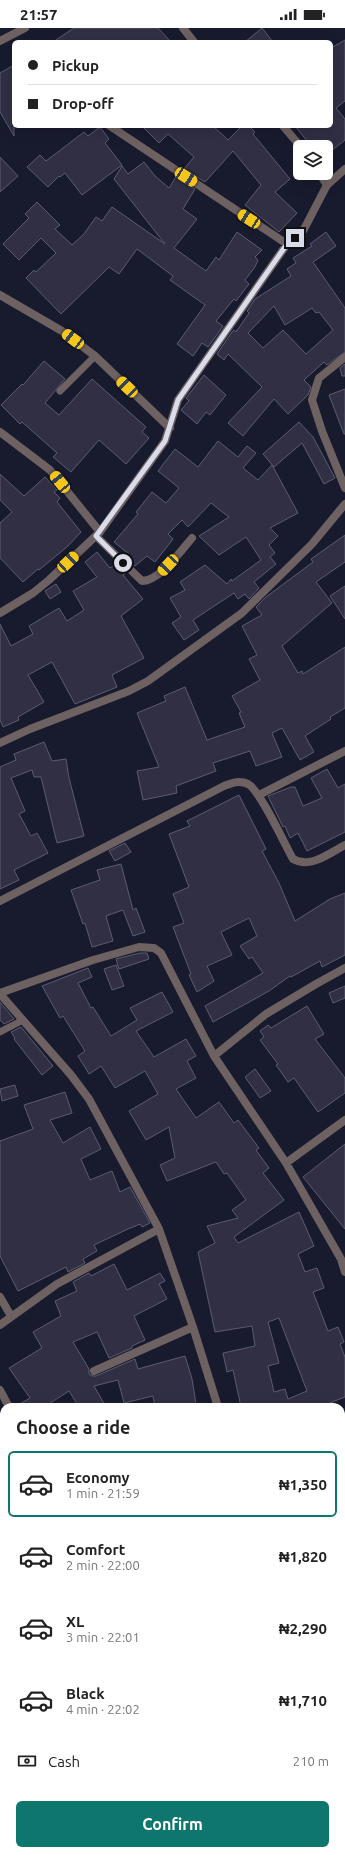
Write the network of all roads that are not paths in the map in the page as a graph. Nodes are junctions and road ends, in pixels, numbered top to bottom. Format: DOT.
graph roads {
  1 [pos="25,28"];
  2 [pos="183,28"];
  3 [pos="192,40"];
  4 [pos="0,41"];
  5 [pos="113,128"];
  6 [pos="285,128"];
  7 [pos="295,140"];
  8 [pos="345,169"];
  9 [pos="324,180"];
  10 [pos="327,185"];
  11 [pos="287,244"];
  12 [pos="0,295"];
  13 [pos="95,356"];
  14 [pos="345,358"];
  15 [pos="60,391"];
  16 [pos="170,428"];
  17 [pos="0,432"];
  18 [pos="345,488"];
  19 [pos="345,504"];
  20 [pos="98,534"];
  21 [pos="192,538"];
  22 [pos="0,613"];
  23 [pos="0,743"];
  24 [pos="345,751"];
  25 [pos="259,795"];
  26 [pos="345,845"];
  27 [pos="0,901"];
  28 [pos="345,968"];
  29 [pos="0,993"];
  30 [pos="23,1020"];
  31 [pos="0,1032"];
  32 [pos="214,1056"];
  33 [pos="345,1120"];
  34 [pos="286,1163"];
  35 [pos="159,1229"];
  36 [pos="343,1259"];
  37 [pos="345,1272"];
  38 [pos="0,1297"];
  39 [pos="11,1316"];
  40 [pos="0,1325"];
  41 [pos="193,1327"];
  42 [pos="94,1371"];
  43 [pos="0,1390"];
  44 [pos="7,1403"];
  45 [pos="217,1403"];
  1 -- 4 [label="street"];
  2 -- 3 [label="street"];
  5 -- 11 [label="street"];
  6 -- 7 [label="street"];
  8 -- 10 [label="street"];
  9 -- 10 [label="street"];
  10 -- 11 [label="street"];
  11 -- 16 [label="street"];
  12 -- 13 [label="street"];
  13 -- 15 [label="lane"];
  13 -- 16 [label="street"];
  14 -- 18 [label="street"];
  16 -- 20 [label="street"];
  17 -- 20 [label="street"];
  19 -- 23 [label="street"];
  20 -- 21 [label="street"];
  20 -- 22 [label="street"];
  24 -- 25 [label="street"];
  25 -- 26 [label="street"];
  25 -- 27 [label="street"];
  28 -- 32 [label="street"];
  29 -- 30 [label="street"];
  29 -- 32 [label="street"];
  30 -- 31 [label="lane"];
  30 -- 35 [label="street"];
  32 -- 34 [label="street"];
  33 -- 34 [label="street"];
  34 -- 36 [label="street"];
  35 -- 39 [label="street"];
  35 -- 41 [label="street"];
  36 -- 37 [label="street"];
  38 -- 39 [label="street"];
  39 -- 40 [label="street"];
  41 -- 42 [label="street"];
  41 -- 45 [label="street"];
  43 -- 44 [label="street"];
}
